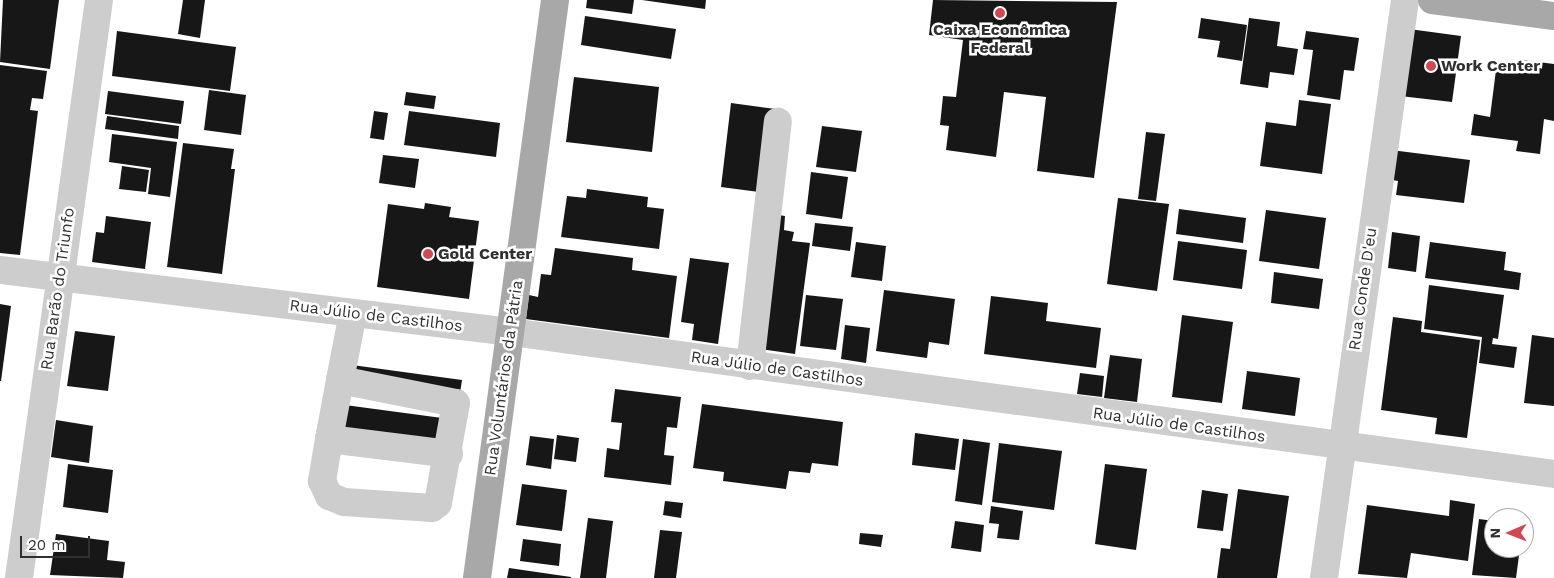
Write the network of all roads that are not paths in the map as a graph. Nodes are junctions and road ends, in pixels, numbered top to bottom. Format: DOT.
graph roads {
  1 [pos="99,0"];
  2 [pos="556,0"];
  3 [pos="1405,0"];
  4 [pos="1432,0"];
  5 [pos="1554,16"];
  6 [pos="778,122"];
  7 [pos="0,270"];
  8 [pos="60,278"];
  9 [pos="353,313"];
  10 [pos="511,332"];
  11 [pos="750,366"];
  12 [pos="340,380"];
  13 [pos="329,439"];
  14 [pos="1340,448"];
  15 [pos="449,454"];
  16 [pos="1554,474"];
  17 [pos="19,578"];
  18 [pos="477,578"];
  19 [pos="1324,578"];
  1 -- 8 [label="street, Rua Barão do Triunfo"];
  2 -- 10 [label="main road, Rua Voluntários da Pátria"];
  3 -- 14 [label="street, Rua Conde D'eu"];
  4 -- 5 [label="main road"];
  6 -- 11 [label="street"];
  7 -- 8 [label="street, Rua Júlio de Castilhos"];
  8 -- 9 [label="street, Rua Júlio de Castilhos"];
  8 -- 17 [label="street, Rua Barão do Triunfo"];
  9 -- 10 [label="street, Rua Júlio de Castilhos"];
  9 -- 12 [label="street"];
  10 -- 11 [label="street, Rua Júlio de Castilhos"];
  10 -- 18 [label="main road, Rua Voluntários da Pátria"];
  11 -- 14 [label="street, Rua Júlio de Castilhos"];
  12 -- 13 [label="street"];
  12 -- 15 [label="street"];
  13 -- 15 [label="street"];
  13 -- 15 [label="street"];
  14 -- 16 [label="street, Rua Júlio de Castilhos"];
  14 -- 19 [label="street, Rua Conde D'eu"];
}
